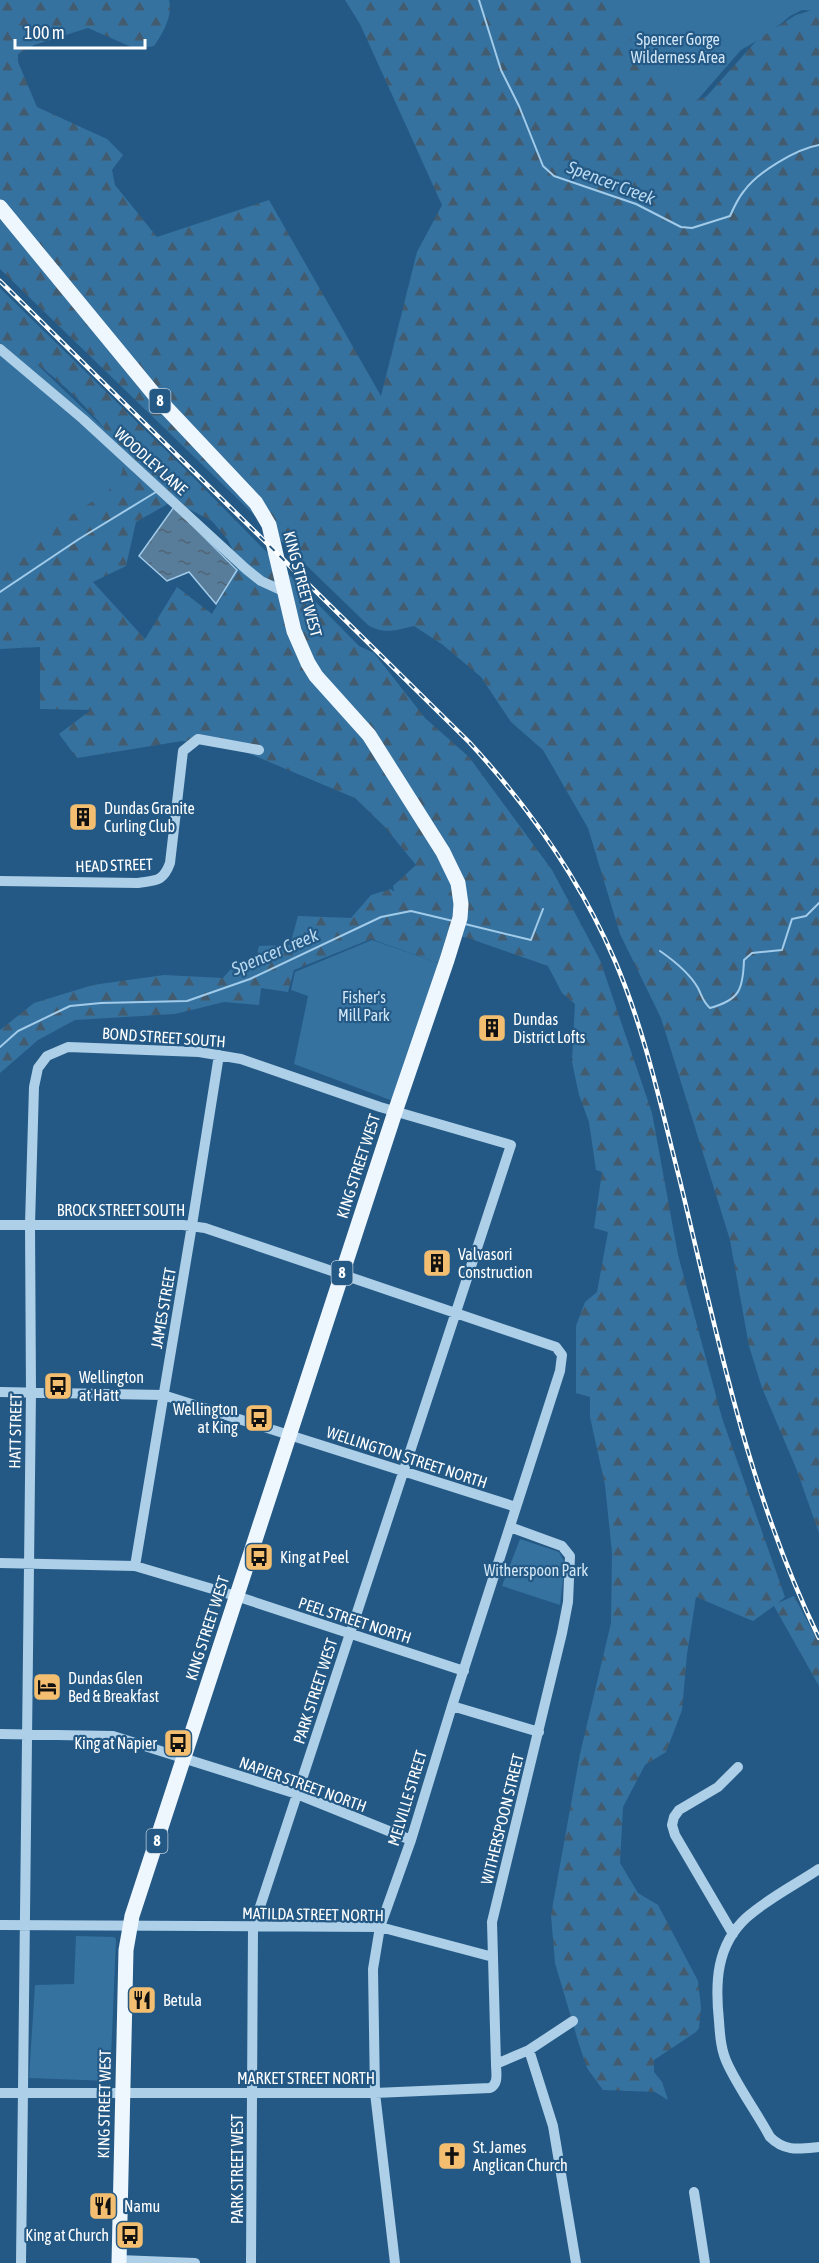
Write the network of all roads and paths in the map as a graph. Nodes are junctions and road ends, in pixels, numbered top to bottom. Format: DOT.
graph roads {
  1 [pos="0,207"];
  2 [pos="0,350"];
  3 [pos="283,591"];
  4 [pos="259,750"];
  5 [pos="0,881"];
  6 [pos="219,1055"];
  7 [pos="38,1068"];
  8 [pos="395,1112"];
  9 [pos="511,1145"];
  10 [pos="30,1224"];
  11 [pos="0,1225"];
  12 [pos="192,1225"];
  13 [pos="342,1272"];
  14 [pos="456,1311"];
  15 [pos="562,1355"];
  16 [pos="0,1392"];
  17 [pos="31,1392"];
  18 [pos="163,1395"];
  19 [pos="290,1435"];
  20 [pos="405,1472"];
  21 [pos="516,1507"];
  22 [pos="510,1527"];
  23 [pos="0,1563"];
  24 [pos="28,1564"];
  25 [pos="135,1566"];
  26 [pos="236,1596"];
  27 [pos="349,1634"];
  28 [pos="464,1671"];
  29 [pos="452,1706"];
  30 [pos="539,1732"];
  31 [pos="0,1734"];
  32 [pos="27,1734"];
  33 [pos="184,1759"];
  34 [pos="738,1767"];
  35 [pos="297,1794"];
  36 [pos="411,1840"];
  37 [pos="819,1869"];
  38 [pos="0,1925"];
  39 [pos="25,1925"];
  40 [pos="130,1926"];
  41 [pos="380,1927"];
  42 [pos="253,1928"];
  43 [pos="733,1934"];
  44 [pos="493,1957"];
  45 [pos="573,2021"];
  46 [pos="529,2050"];
  47 [pos="496,2064"];
  48 [pos="490,2088"];
  49 [pos="23,2092"];
  50 [pos="122,2092"];
  51 [pos="0,2093"];
  52 [pos="375,2093"];
  53 [pos="252,2094"];
  54 [pos="819,2147"];
  55 [pos="694,2192"];
  56 [pos="119,2261"];
  57 [pos="21,2263"];
  58 [pos="195,2263"];
  59 [pos="251,2263"];
  60 [pos="395,2263"];
  61 [pos="576,2263"];
  62 [pos="705,2263"];
  1 -- 3 [label="main road, KING STREET WEST / 8"];
  2 -- 3 [label="street, WOODLEY LANE"];
  3 -- 8 [label="main road, KING STREET WEST / 8"];
  4 -- 5 [label="street, HEAD STREET"];
  6 -- 7 [label="street, BOND STREET SOUTH"];
  6 -- 8 [label="street, BOND STREET SOUTH"];
  6 -- 12 [label="street, JAMES STREET"];
  7 -- 10 [label="street, HATT STREET"];
  8 -- 9 [label="street, BOND STREET SOUTH"];
  8 -- 13 [label="main road, KING STREET WEST / 8"];
  9 -- 14 [label="street, PARK STREET WEST"];
  10 -- 11 [label="street, BROCK STREET SOUTH"];
  10 -- 12 [label="street, BROCK STREET SOUTH"];
  10 -- 17 [label="street, HATT STREET"];
  12 -- 13 [label="street, BROCK STREET SOUTH"];
  12 -- 18 [label="street, JAMES STREET"];
  13 -- 14 [label="street, BROCK STREET SOUTH"];
  13 -- 19 [label="main road, KING STREET WEST / 8"];
  14 -- 15 [label="street, BROCK STREET SOUTH"];
  14 -- 20 [label="street, PARK STREET WEST"];
  15 -- 21 [label="street, MELVILLE STREET"];
  16 -- 17 [label="street, WELLINGTON STREET NORTH"];
  17 -- 18 [label="street, WELLINGTON STREET NORTH"];
  17 -- 24 [label="street, HATT STREET"];
  18 -- 19 [label="street, WELLINGTON STREET NORTH"];
  18 -- 25 [label="street, JAMES STREET"];
  19 -- 20 [label="street, WELLINGTON STREET NORTH"];
  19 -- 26 [label="main road, KING STREET WEST / 8"];
  20 -- 21 [label="street, WELLINGTON STREET NORTH"];
  20 -- 27 [label="street, PARK STREET WEST"];
  21 -- 22 [label="street, MELVILLE STREET"];
  22 -- 28 [label="street, MELVILLE STREET"];
  22 -- 30 [label="street, WITHERSPOON STREET"];
  23 -- 24 [label="street, PEEL STREET NORTH"];
  24 -- 25 [label="street, PEEL STREET NORTH"];
  24 -- 32 [label="street, HATT STREET"];
  25 -- 26 [label="street, PEEL STREET NORTH"];
  26 -- 27 [label="street, PEEL STREET NORTH"];
  26 -- 33 [label="main road, KING STREET WEST / 8"];
  27 -- 28 [label="street, PEEL STREET NORTH"];
  27 -- 35 [label="street, PARK STREET WEST"];
  28 -- 29 [label="street, MELVILLE STREET"];
  29 -- 30 [label="street"];
  29 -- 36 [label="street, MELVILLE STREET"];
  30 -- 44 [label="street, WITHERSPOON STREET"];
  31 -- 32 [label="street, NAPIER STREET NORTH"];
  32 -- 33 [label="street, NAPIER STREET NORTH"];
  32 -- 39 [label="street, HATT STREET"];
  33 -- 35 [label="street, NAPIER STREET NORTH"];
  33 -- 40 [label="main road, KING STREET WEST / 8"];
  34 -- 43 [label="street"];
  35 -- 36 [label="street, NAPIER STREET NORTH"];
  35 -- 42 [label="street, PARK STREET WEST"];
  36 -- 41 [label="street, MELVILLE STREET"];
  37 -- 43 [label="street"];
  38 -- 39 [label="street, MATILDA STREET NORTH"];
  39 -- 40 [label="street, MATILDA STREET NORTH"];
  39 -- 49 [label="street, HATT STREET"];
  40 -- 42 [label="street, MATILDA STREET NORTH"];
  40 -- 50 [label="main road, KING STREET WEST / 8"];
  41 -- 42 [label="street, MATILDA STREET NORTH"];
  41 -- 44 [label="street, MATILDA STREET NORTH"];
  41 -- 52 [label="street, MELVILLE STREET"];
  42 -- 53 [label="street, PARK STREET WEST"];
  43 -- 54 [label="street"];
  44 -- 47 [label="street, WITHERSPOON STREET"];
  45 -- 46 [label="street"];
  46 -- 47 [label="street"];
  46 -- 61 [label="street"];
  47 -- 48 [label="street, WITHERSPOON STREET"];
  48 -- 52 [label="street, MARKET STREET NORTH"];
  49 -- 50 [label="street, MARKET STREET NORTH"];
  49 -- 51 [label="street, MARKET STREET NORTH"];
  49 -- 57 [label="street, HATT STREET"];
  50 -- 53 [label="street, MARKET STREET NORTH"];
  50 -- 56 [label="main road, KING STREET WEST / 8"];
  52 -- 53 [label="street, MARKET STREET NORTH"];
  52 -- 60 [label="street, MELVILLE STREET"];
  53 -- 59 [label="street, PARK STREET WEST"];
  55 -- 62 [label="street"];
  56 -- 58 [label="street"];
}
